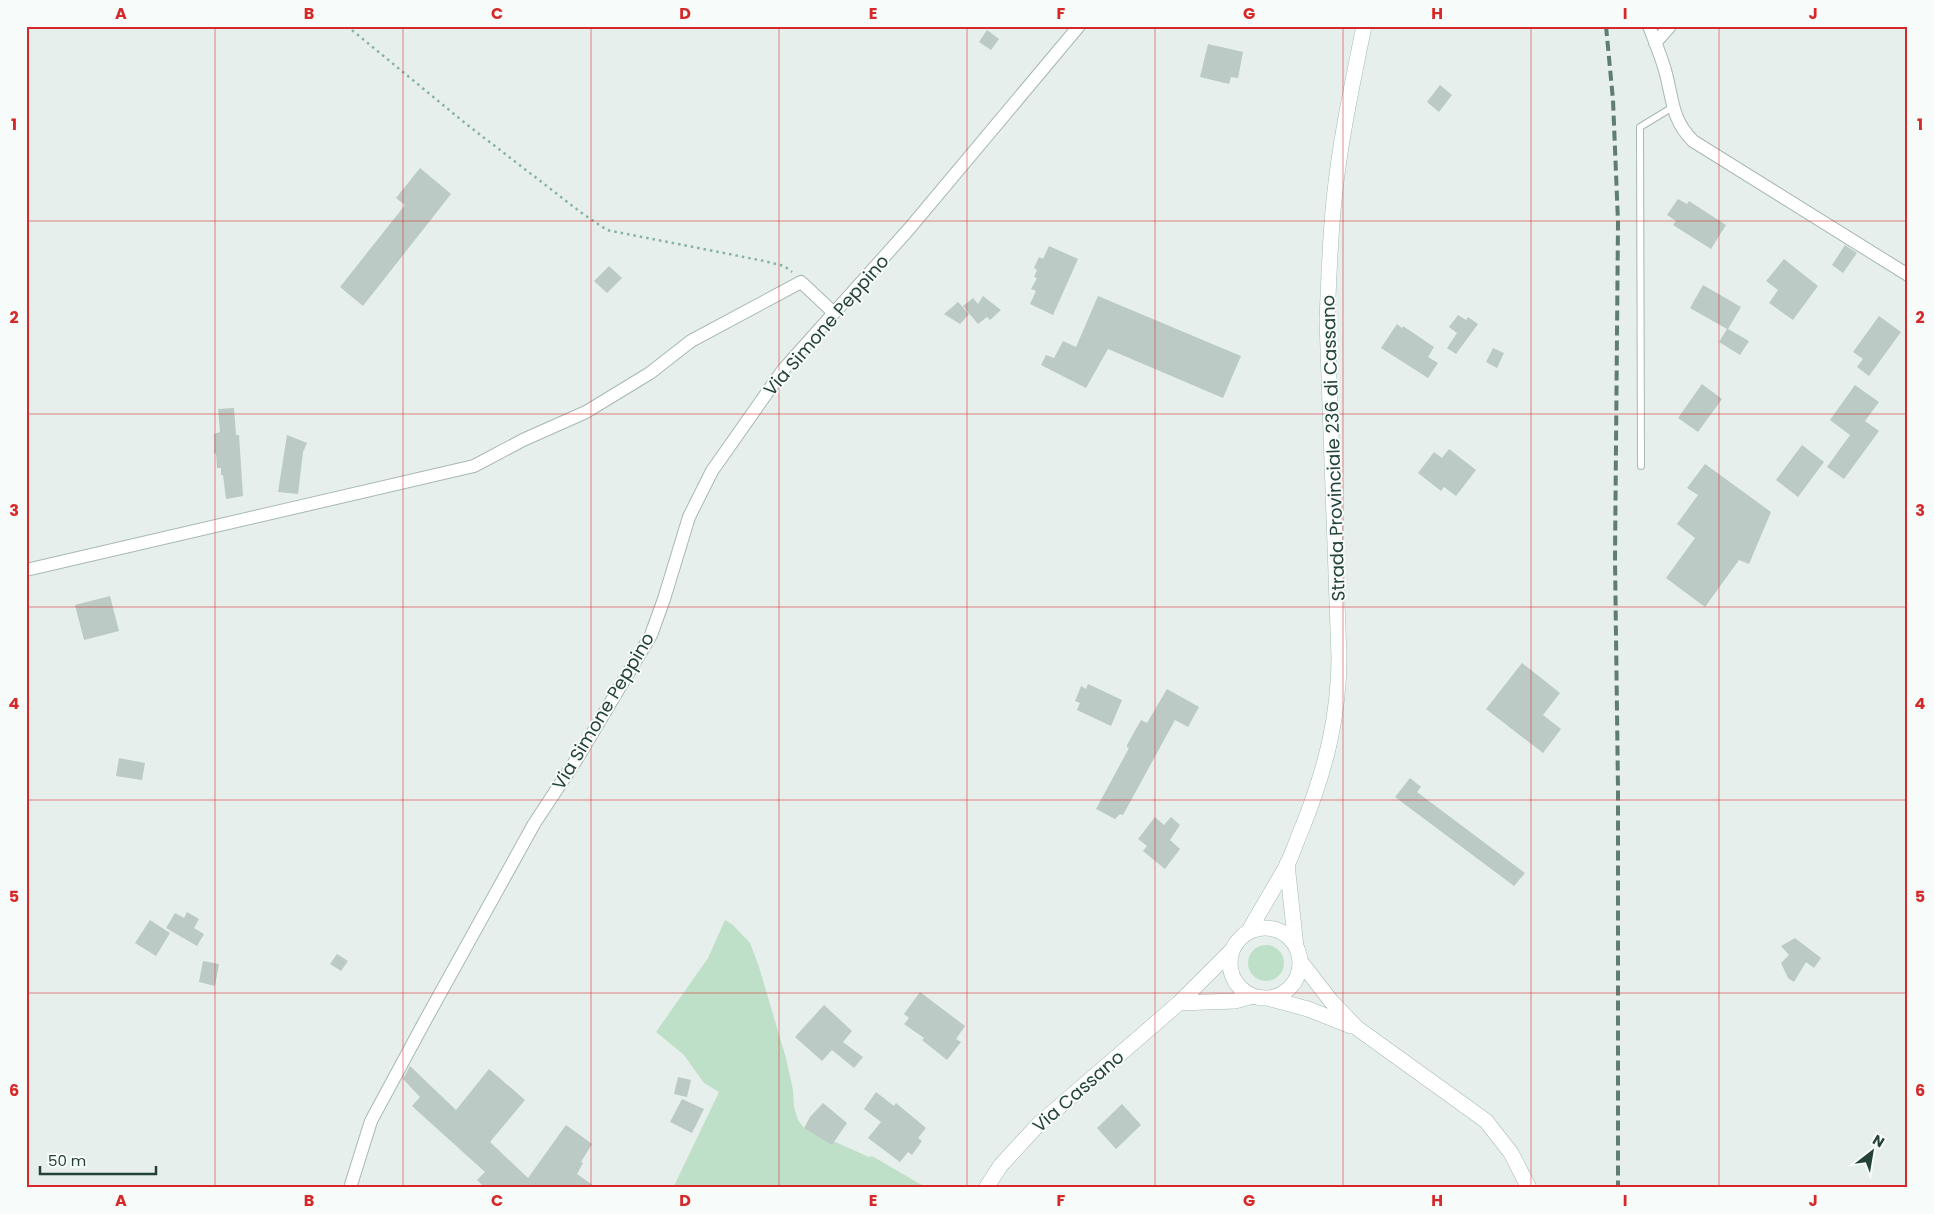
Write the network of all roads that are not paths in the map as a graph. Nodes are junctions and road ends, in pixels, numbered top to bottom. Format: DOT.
graph roads {
  1 [pos="1079,26"];
  2 [pos="1364,26"];
  3 [pos="1649,26"];
  4 [pos="1670,26"];
  5 [pos="1655,43"];
  6 [pos="1672,101"];
  7 [pos="1908,274"];
  8 [pos="834,313"];
  9 [pos="1641,466"];
  10 [pos="26,570"];
  11 [pos="1288,864"];
  12 [pos="1249,931"];
  13 [pos="1231,951"];
  14 [pos="1298,954"];
  15 [pos="1260,997"];
  16 [pos="1179,1003"];
  17 [pos="1357,1028"];
  18 [pos="350,1188"];
  19 [pos="986,1188"];
  20 [pos="1529,1188"];
  1 -- 8 [label="street, Via Simone Peppino"];
  2 -- 11 [label="main road, Strada Provinciale 236 di Cassano"];
  3 -- 5 [label="street"];
  4 -- 5 [label="street"];
  5 -- 6 [label="street"];
  6 -- 7 [label="street"];
  6 -- 9 [label="lane"];
  8 -- 10 [label="street"];
  8 -- 18 [label="street, Via Simone Peppino"];
  11 -- 12 [label="main road, Strada Provinciale 236 di Cassano"];
  11 -- 14 [label="main road"];
  12 -- 13 [label="main road"];
  12 -- 14 [label="main road"];
  13 -- 15 [label="main road"];
  13 -- 16 [label="main road, Via Cassano"];
  14 -- 15 [label="main road"];
  14 -- 17 [label="main road"];
  15 -- 16 [label="main road"];
  15 -- 17 [label="main road"];
  16 -- 19 [label="main road, Via Cassano"];
  17 -- 20 [label="main road"];
}
